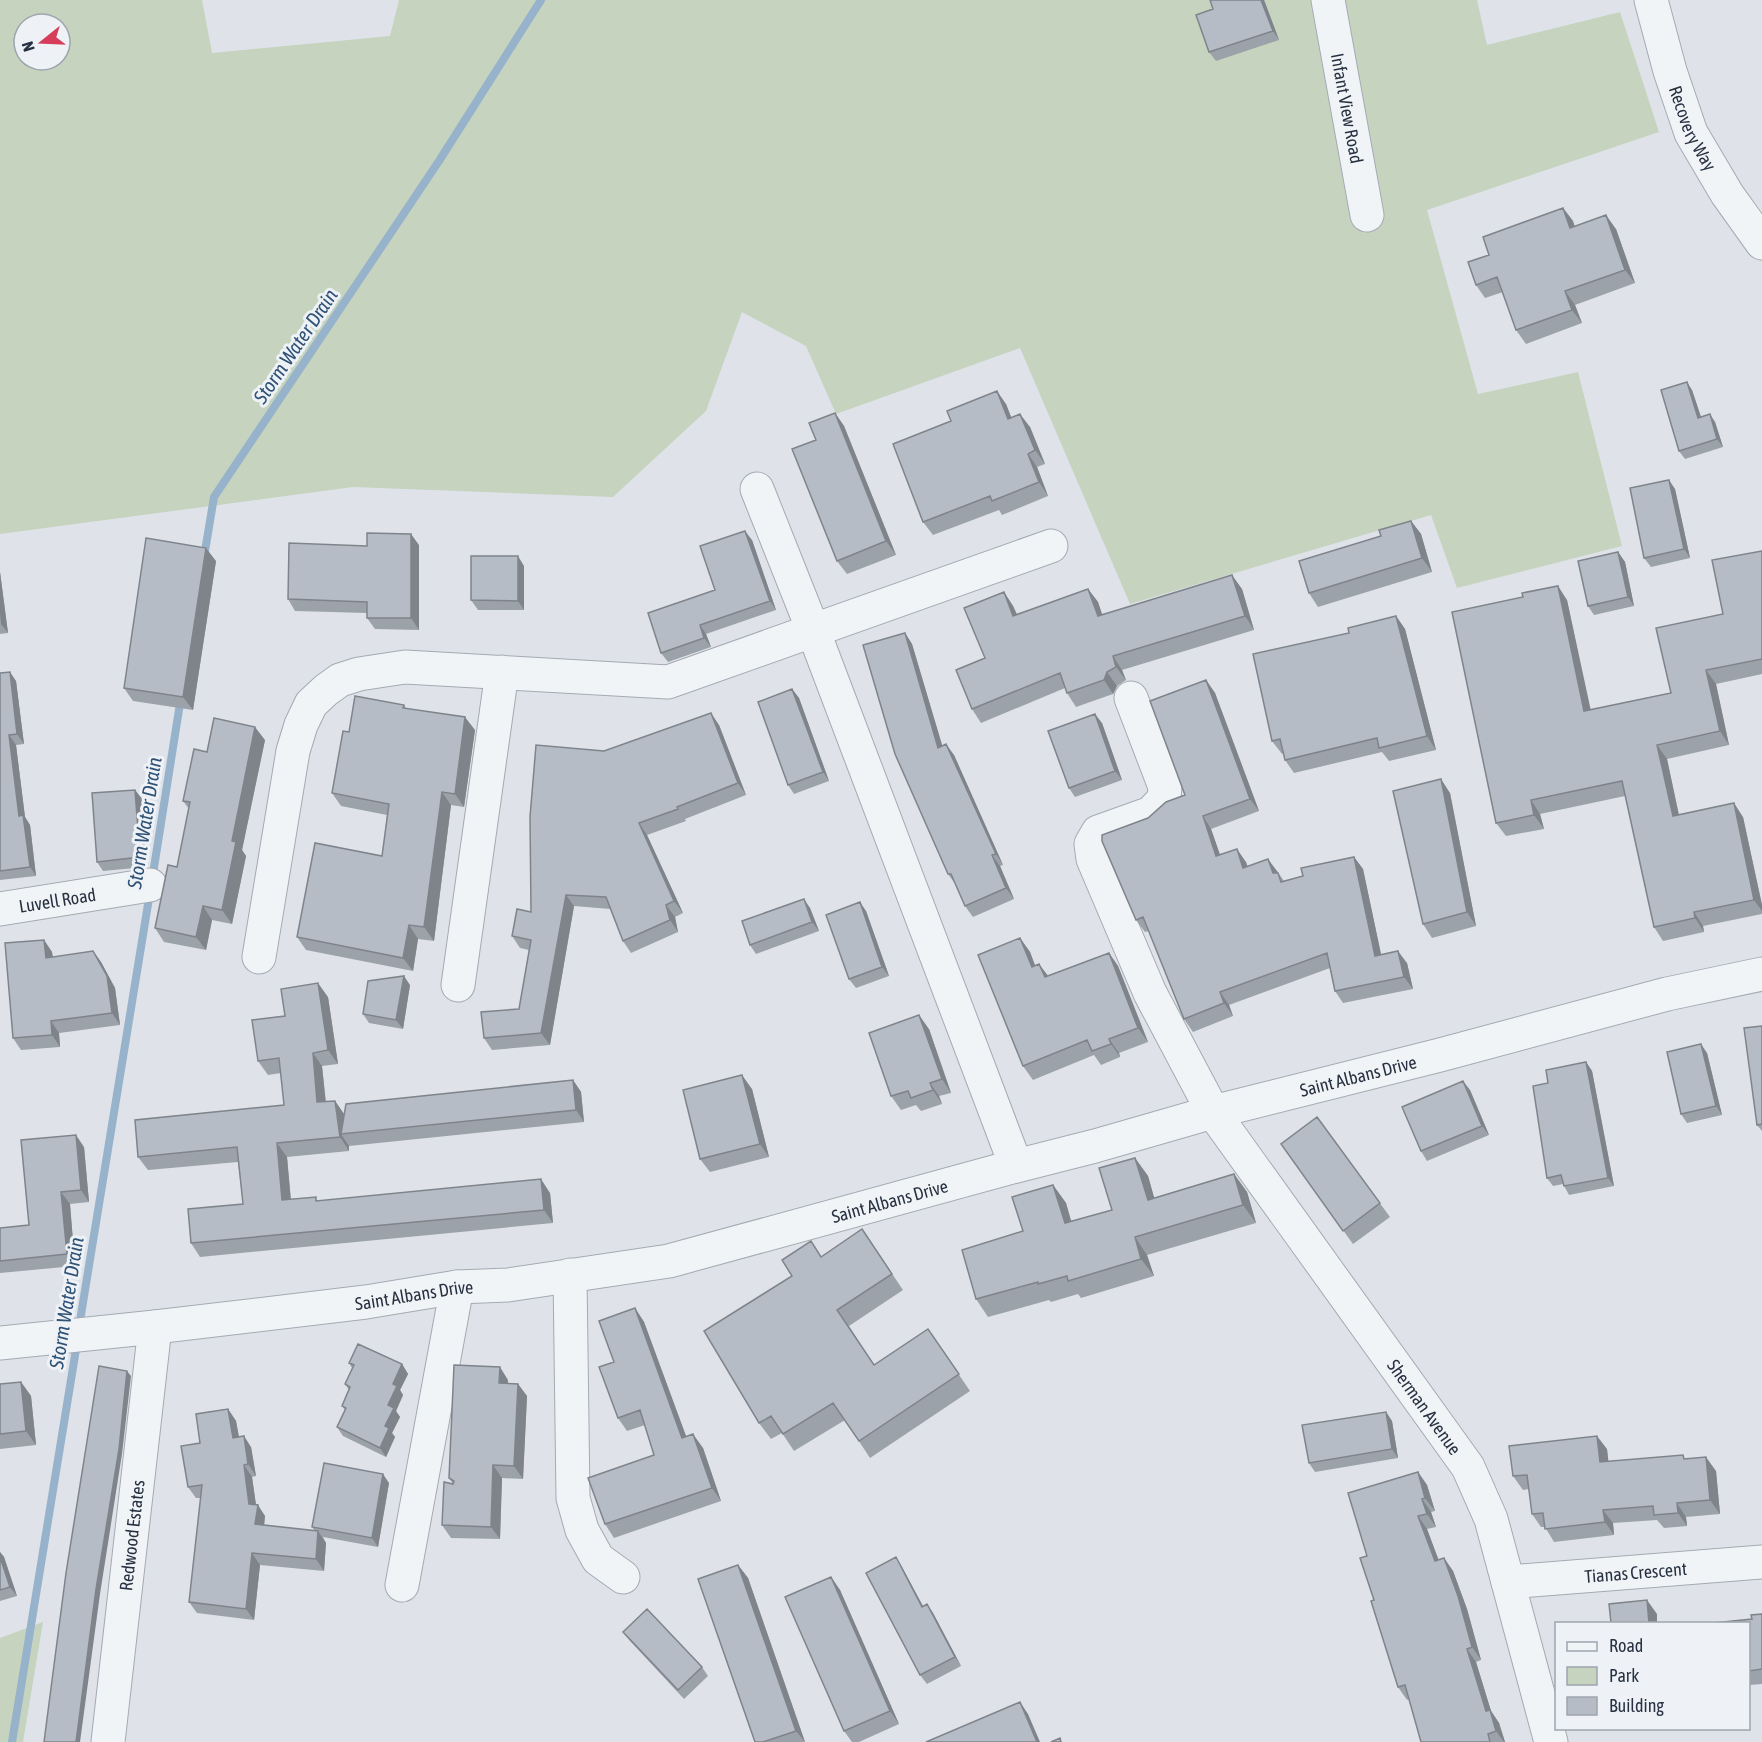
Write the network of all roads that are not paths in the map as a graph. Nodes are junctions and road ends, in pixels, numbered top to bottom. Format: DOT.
graph roads {
  1 [pos="1328,0"];
  2 [pos="1651,0"];
  3 [pos="1367,215"];
  4 [pos="1762,243"];
  5 [pos="757,489"];
  6 [pos="1051,546"];
  7 [pos="813,630"];
  8 [pos="502,672"];
  9 [pos="1131,698"];
  10 [pos="150,885"];
  11 [pos="0,909"];
  12 [pos="259,957"];
  13 [pos="1762,974"];
  14 [pos="458,985"];
  15 [pos="1213,1112"];
  16 [pos="1016,1166"];
  17 [pos="570,1275"];
  18 [pos="457,1287"];
  19 [pos="155,1327"];
  20 [pos="0,1343"];
  21 [pos="1762,1562"];
  22 [pos="623,1577"];
  23 [pos="1508,1582"];
  24 [pos="402,1585"];
  25 [pos="108,1742"];
  26 [pos="1551,1742"];
  1 -- 3 [label="street, Infant View Road"];
  2 -- 4 [label="street, Recovery Way"];
  5 -- 7 [label="street"];
  6 -- 7 [label="street"];
  7 -- 8 [label="street"];
  7 -- 16 [label="street"];
  8 -- 12 [label="street"];
  8 -- 14 [label="street"];
  9 -- 15 [label="street, Sherman Avenue"];
  10 -- 11 [label="street, Luvell Road"];
  13 -- 15 [label="street, Saint Albans Drive"];
  15 -- 16 [label="street, Saint Albans Drive"];
  15 -- 23 [label="street, Sherman Avenue"];
  16 -- 17 [label="street, Saint Albans Drive"];
  17 -- 18 [label="street, Saint Albans Drive"];
  17 -- 22 [label="street"];
  18 -- 19 [label="street, Saint Albans Drive"];
  18 -- 24 [label="street"];
  19 -- 20 [label="street, Saint Albans Drive"];
  19 -- 25 [label="street, Redwood Estates"];
  21 -- 23 [label="street, Tianas Crescent"];
  23 -- 26 [label="street, Sherman Avenue"];
}
